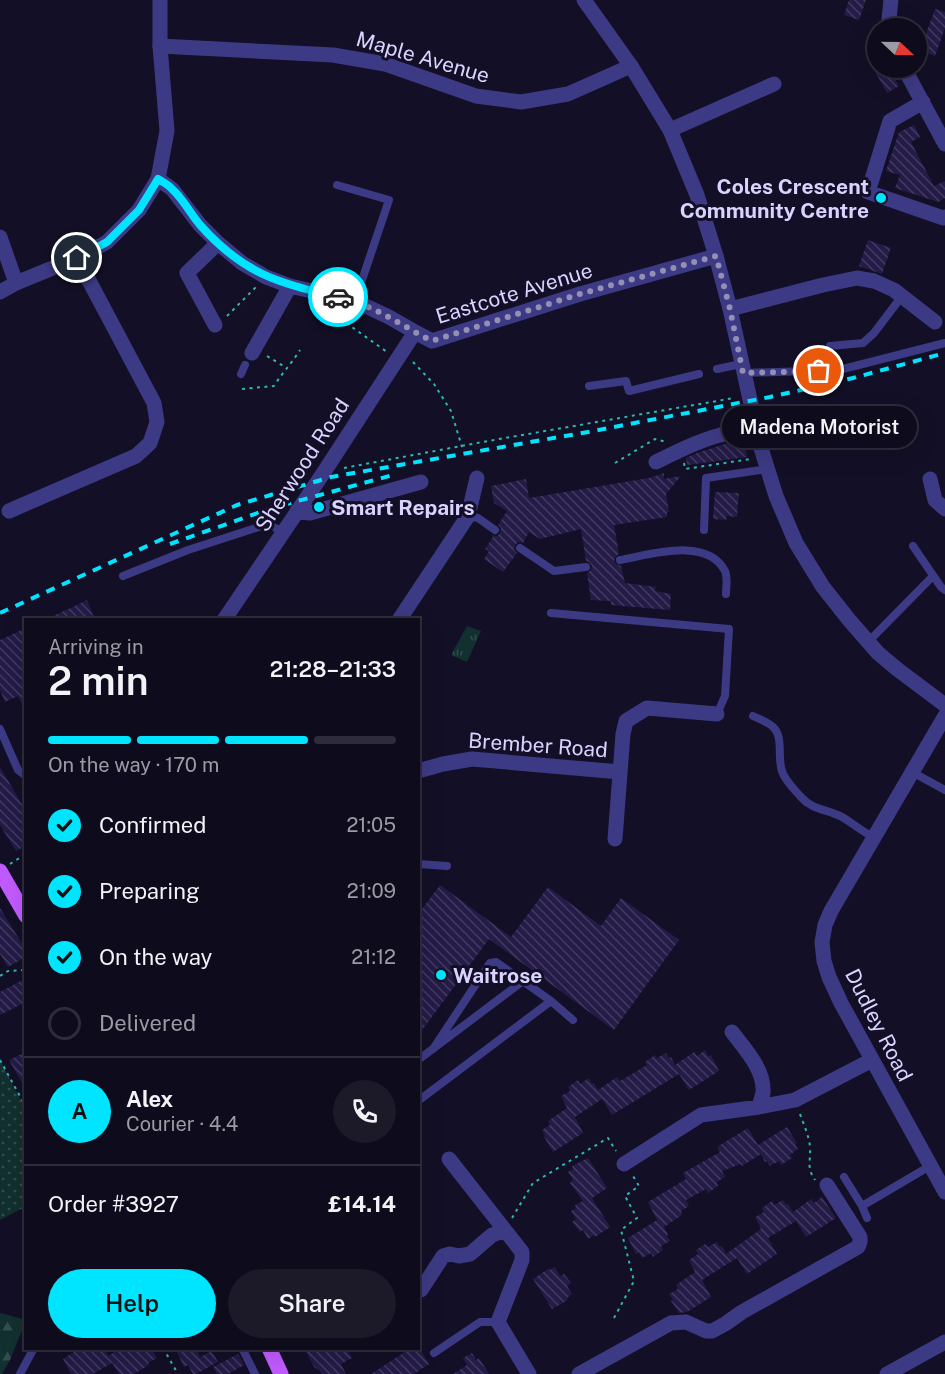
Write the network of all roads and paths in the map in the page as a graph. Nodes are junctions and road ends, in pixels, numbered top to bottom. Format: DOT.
graph roads {
  1 [pos="160,0"];
  2 [pos="584,0"];
  3 [pos="891,0"];
  4 [pos="889,18"];
  5 [pos="160,46"];
  6 [pos="631,66"];
  7 [pos="910,78"];
  8 [pos="774,84"];
  9 [pos="923,102"];
  10 [pos="670,130"];
  11 [pos="945,144"];
  12 [pos="158,179"];
  13 [pos="337,185"];
  14 [pos="945,217"];
  15 [pos="0,237"];
  16 [pos="218,243"];
  17 [pos="716,256"];
  18 [pos="77,258"];
  19 [pos="266,277"];
  20 [pos="16,283"];
  21 [pos="290,286"];
  22 [pos="0,292"];
  23 [pos="323,294"];
  24 [pos="902,296"];
  25 [pos="355,301"];
  26 [pos="730,309"];
  27 [pos="934,322"];
  28 [pos="215,325"];
  29 [pos="415,332"];
  30 [pos="945,343"];
  31 [pos="830,346"];
  32 [pos="300,350"];
  33 [pos="250,355"];
  34 [pos="400,355"];
  35 [pos="286,368"];
  36 [pos="742,368"];
  37 [pos="717,369"];
  38 [pos="241,374"];
  39 [pos="699,374"];
  40 [pos="589,386"];
  41 [pos="242,388"];
  42 [pos="741,396"];
  43 [pos="757,433"];
  44 [pos="462,447"];
  45 [pos="681,450"];
  46 [pos="656,462"];
  47 [pos="615,463"];
  48 [pos="766,463"];
  49 [pos="324,472"];
  50 [pos="477,478"];
  51 [pos="930,479"];
  52 [pos="421,482"];
  53 [pos="945,509"];
  54 [pos="297,511"];
  55 [pos="9,512"];
  56 [pos="468,516"];
  57 [pos="495,530"];
  58 [pos="704,530"];
  59 [pos="283,532"];
  60 [pos="913,546"];
  61 [pos="520,548"];
  62 [pos="621,560"];
  63 [pos="586,567"];
  64 [pos="123,576"];
  65 [pos="933,576"];
  66 [pos="945,590"];
  67 [pos="726,594"];
  68 [pos="551,614"];
  69 [pos="225,618"];
  70 [pos="400,618"];
  71 [pos="868,642"];
  72 [pos="945,705"];
  73 [pos="717,714"];
  74 [pos="753,716"];
  75 [pos="945,716"];
  76 [pos="0,729"];
  77 [pos="420,770"];
  78 [pos="620,772"];
  79 [pos="912,772"];
  80 [pos="24,774"];
  81 [pos="945,790"];
  82 [pos="873,837"];
  83 [pos="615,839"];
  84 [pos="24,855"];
  85 [pos="420,864"];
  86 [pos="447,866"];
  87 [pos="4,868"];
  88 [pos="24,912"];
  89 [pos="24,970"];
  90 [pos="0,976"];
  91 [pos="523,981"];
  92 [pos="551,1002"];
  93 [pos="573,1020"];
  94 [pos="732,1032"];
  95 [pos="433,1049"];
  96 [pos="420,1059"];
  97 [pos="0,1060"];
  98 [pos="872,1060"];
  99 [pos="420,1100"];
  100 [pos="795,1100"];
  101 [pos="24,1103"];
  102 [pos="759,1107"];
  103 [pos="449,1160"];
  104 [pos="624,1164"];
  105 [pos="930,1166"];
  106 [pos="844,1177"];
  107 [pos="827,1185"];
  108 [pos="945,1192"];
  109 [pos="862,1206"];
  110 [pos="867,1218"];
  111 [pos="504,1231"];
  112 [pos="420,1290"];
  113 [pos="614,1318"];
  114 [pos="498,1322"];
  115 [pos="945,1342"];
  116 [pos="33,1350"];
  117 [pos="164,1350"];
  118 [pos="243,1350"];
  119 [pos="270,1350"];
  120 [pos="434,1353"];
  121 [pos="20,1374"];
  122 [pos="178,1374"];
  123 [pos="255,1374"];
  124 [pos="281,1374"];
  125 [pos="529,1374"];
  126 [pos="579,1374"];
  127 [pos="887,1374"];
  1 -- 5 [label="street"];
  2 -- 6 [label="street"];
  3 -- 4 [label="street"];
  5 -- 6 [label="street, Maple Avenue"];
  5 -- 12 [label="street"];
  6 -- 10 [label="street"];
  7 -- 9 [label="street"];
  8 -- 10 [label="street"];
  9 -- 11 [label="street"];
  9 -- 14 [label="street"];
  10 -- 17 [label="street"];
  12 -- 16 [label="street, Eastcote Avenue"];
  12 -- 18 [label="street"];
  13 -- 25 [label="lane"];
  15 -- 20 [label="street"];
  16 -- 19 [label="street, Eastcote Avenue"];
  16 -- 28 [label="street"];
  17 -- 26 [label="street"];
  17 -- 29 [label="street, Eastcote Avenue"];
  18 -- 20 [label="street"];
  18 -- 55 [label="street"];
  19 -- 21 [label="street, Eastcote Avenue"];
  19 -- 28 [label="path"];
  20 -- 22 [label="street"];
  21 -- 23 [label="street, Eastcote Avenue"];
  21 -- 33 [label="street"];
  23 -- 25 [label="street, Eastcote Avenue"];
  23 -- 34 [label="path"];
  24 -- 26 [label="street"];
  24 -- 27 [label="street"];
  24 -- 31 [label="lane"];
  25 -- 29 [label="street, Eastcote Avenue"];
  26 -- 36 [label="street"];
  29 -- 34 [label="street, Sherwood Road"];
  30 -- 36 [label="lane"];
  32 -- 35 [label="path"];
  33 -- 35 [label="path"];
  33 -- 38 [label="lane"];
  34 -- 44 [label="path"];
  34 -- 49 [label="street, Sherwood Road"];
  35 -- 41 [label="path"];
  36 -- 37 [label="lane"];
  36 -- 43 [label="street"];
  39 -- 40 [label="lane"];
  42 -- 44 [label="path"];
  43 -- 45 [label="street"];
  43 -- 48 [label="street"];
  44 -- 49 [label="path"];
  45 -- 46 [label="street"];
  45 -- 47 [label="path"];
  45 -- 48 [label="path"];
  48 -- 58 [label="lane"];
  48 -- 71 [label="street"];
  49 -- 54 [label="street, Sherwood Road"];
  50 -- 56 [label="street"];
  51 -- 53 [label="street"];
  52 -- 54 [label="street"];
  54 -- 59 [label="street, Sherwood Road"];
  56 -- 57 [label="lane"];
  56 -- 70 [label="street"];
  59 -- 64 [label="lane"];
  59 -- 69 [label="street, Sherwood Road"];
  60 -- 65 [label="lane"];
  61 -- 63 [label="lane"];
  62 -- 67 [label="lane"];
  65 -- 66 [label="lane"];
  65 -- 71 [label="lane"];
  68 -- 73 [label="lane"];
  71 -- 72 [label="street"];
  73 -- 78 [label="street, Brember Road"];
  74 -- 82 [label="lane"];
  75 -- 79 [label="street, Dudley Road"];
  76 -- 80 [label="lane"];
  77 -- 78 [label="street, Brember Road"];
  78 -- 83 [label="street, Brember Road"];
  79 -- 81 [label="lane"];
  79 -- 82 [label="street, Dudley Road"];
  82 -- 98 [label="street, Dudley Road"];
  84 -- 87 [label="path"];
  85 -- 86 [label="lane"];
  87 -- 88 [label="main road"];
  89 -- 90 [label="path"];
  91 -- 92 [label="lane"];
  91 -- 95 [label="lane"];
  91 -- 95 [label="lane"];
  92 -- 93 [label="lane"];
  92 -- 99 [label="lane"];
  94 -- 102 [label="street"];
  95 -- 96 [label="lane"];
  97 -- 101 [label="path"];
  98 -- 100 [label="street"];
  98 -- 105 [label="street, Dudley Road"];
  100 -- 102 [label="street"];
  100 -- 107 [label="path"];
  102 -- 104 [label="street"];
  103 -- 111 [label="street"];
  104 -- 111 [label="path"];
  104 -- 113 [label="path"];
  105 -- 108 [label="street, Dudley Road"];
  105 -- 109 [label="lane"];
  106 -- 109 [label="lane"];
  107 -- 126 [label="street"];
  109 -- 110 [label="lane"];
  111 -- 112 [label="street"];
  111 -- 114 [label="street"];
  114 -- 120 [label="lane"];
  114 -- 125 [label="street"];
  115 -- 127 [label="street"];
  116 -- 121 [label="lane"];
  117 -- 122 [label="path"];
  118 -- 123 [label="lane"];
  119 -- 124 [label="main road"];
}
